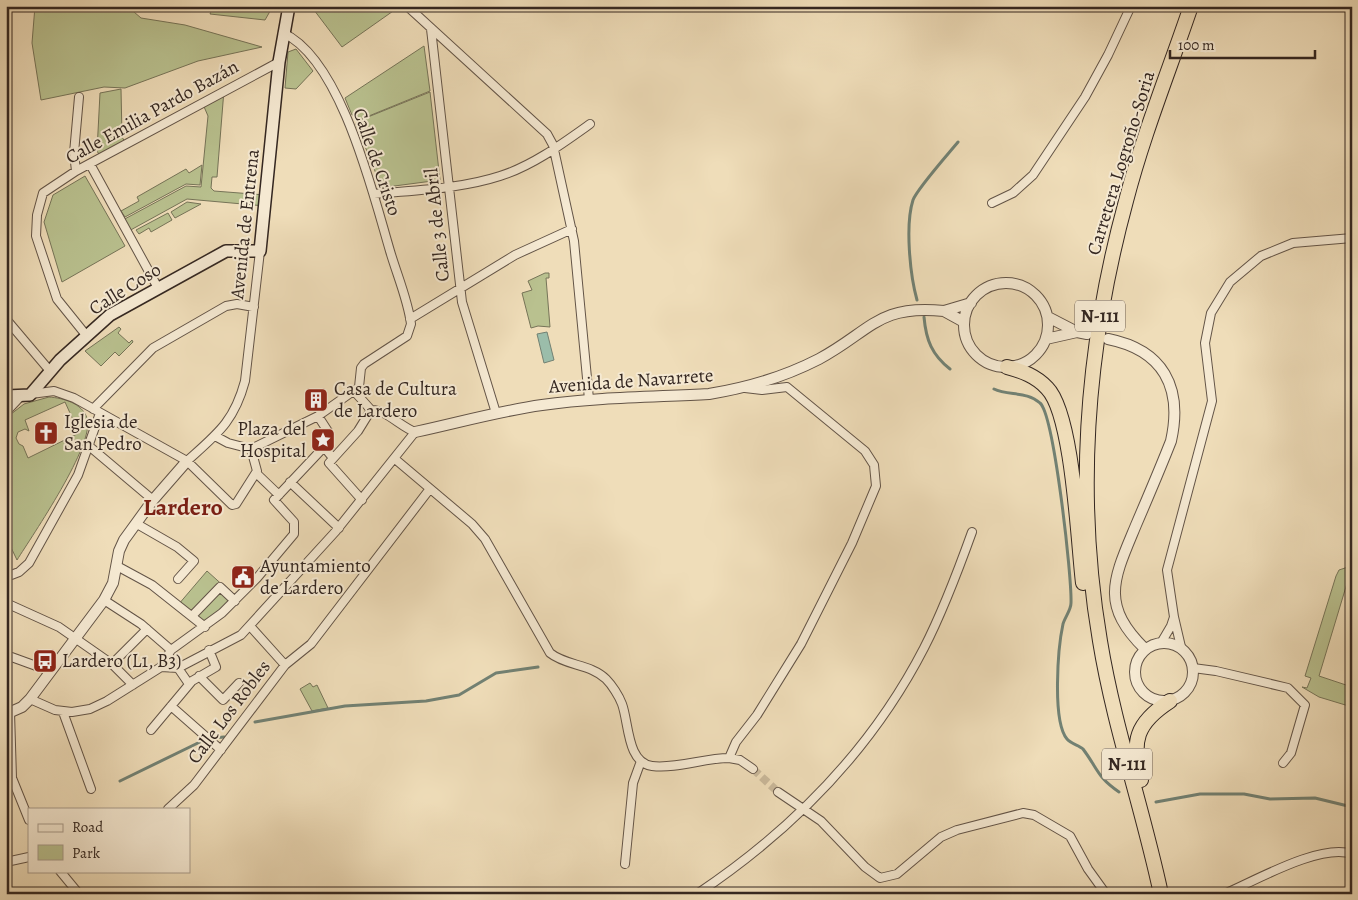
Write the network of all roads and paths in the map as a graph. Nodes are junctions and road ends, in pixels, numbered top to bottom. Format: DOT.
graph roads {
  1 [pos="289,6"];
  2 [pos="407,6"];
  3 [pos="1131,6"];
  4 [pos="1191,6"];
  5 [pos="431,29"];
  6 [pos="283,33"];
  7 [pos="279,62"];
  8 [pos="79,97"];
  9 [pos="590,124"];
  10 [pos="555,149"];
  11 [pos="90,164"];
  12 [pos="76,171"];
  13 [pos="450,186"];
  14 [pos="374,194"];
  15 [pos="992,202"];
  16 [pos="572,228"];
  17 [pos="1352,238"];
  18 [pos="260,251"];
  19 [pos="460,287"];
  20 [pos="158,288"];
  21 [pos="971,303"];
  22 [pos="254,307"];
  23 [pos="944,311"];
  24 [pos="1048,317"];
  25 [pos="6,319"];
  26 [pos="410,319"];
  27 [pos="964,322"];
  28 [pos="86,335"];
  29 [pos="1046,339"];
  30 [pos="1108,339"];
  31 [pos="1007,367"];
  32 [pos="50,371"];
  33 [pos="741,387"];
  34 [pos="351,393"];
  35 [pos="6,396"];
  36 [pos="26,396"];
  37 [pos="589,400"];
  38 [pos="371,410"];
  39 [pos="96,411"];
  40 [pos="6,412"];
  41 [pos="496,413"];
  42 [pos="318,416"];
  43 [pos="415,432"];
  44 [pos="215,436"];
  45 [pos="89,446"];
  46 [pos="324,447"];
  47 [pos="251,450"];
  48 [pos="333,458"];
  49 [pos="395,459"];
  50 [pos="187,461"];
  51 [pos="256,473"];
  52 [pos="290,482"];
  53 [pos="429,490"];
  54 [pos="276,498"];
  55 [pos="153,500"];
  56 [pos="362,500"];
  57 [pos="137,524"];
  58 [pos="339,528"];
  59 [pos="972,532"];
  60 [pos="117,566"];
  61 [pos="6,577"];
  62 [pos="178,579"];
  63 [pos="104,600"];
  64 [pos="234,601"];
  65 [pos="6,603"];
  66 [pos="192,616"];
  67 [pos="1174,617"];
  68 [pos="250,626"];
  69 [pos="205,627"];
  70 [pos="147,629"];
  71 [pos="76,639"];
  72 [pos="1161,643"];
  73 [pos="1181,647"];
  74 [pos="1145,649"];
  75 [pos="171,650"];
  76 [pos="209,650"];
  77 [pos="6,655"];
  78 [pos="112,664"];
  79 [pos="285,665"];
  80 [pos="161,667"];
  81 [pos="178,668"];
  82 [pos="1194,668"];
  83 [pos="50,671"];
  84 [pos="199,676"];
  85 [pos="238,683"];
  86 [pos="189,684"];
  87 [pos="133,685"];
  88 [pos="1110,698"];
  89 [pos="30,699"];
  90 [pos="1170,700"];
  91 [pos="171,706"];
  92 [pos="63,712"];
  93 [pos="8,713"];
  94 [pos="151,730"];
  95 [pos="221,750"];
  96 [pos="729,758"];
  97 [pos="641,761"];
  98 [pos="1283,763"];
  99 [pos="753,768"];
  100 [pos="91,789"];
  101 [pos="778,792"];
  102 [pos="169,808"];
  103 [pos="803,809"];
  104 [pos="28,818"];
  105 [pos="1352,854"];
  106 [pos="28,857"];
  107 [pos="6,862"];
  108 [pos="625,864"];
  109 [pos="61,872"];
  110 [pos="1160,891"];
  111 [pos="79,894"];
  112 [pos="697,894"];
  113 [pos="1106,894"];
  114 [pos="1224,894"];
  1 -- 6 [label="main road, Avenida de Entrena"];
  2 -- 5 [label="street"];
  3 -- 15 [label="street"];
  4 -- 88 [label="highway, Carretera Logroño-Soria / N-111"];
  5 -- 10 [label="street"];
  5 -- 13 [label="street, Calle 3 de Abril"];
  6 -- 7 [label="main road, Avenida de Entrena"];
  6 -- 14 [label="street, Calle de Cristo"];
  7 -- 11 [label="street, Calle Emilia Pardo Bazán"];
  7 -- 18 [label="main road, Avenida de Entrena"];
  8 -- 12 [label="street"];
  9 -- 10 [label="street"];
  10 -- 13 [label="street"];
  10 -- 16 [label="street"];
  11 -- 12 [label="street, Calle Emilia Pardo Bazán"];
  11 -- 20 [label="street"];
  12 -- 28 [label="street, Calle Emilia Pardo Bazán"];
  13 -- 14 [label="street"];
  13 -- 19 [label="street, Calle 3 de Abril"];
  14 -- 26 [label="street, Calle de Cristo"];
  16 -- 19 [label="street"];
  16 -- 37 [label="street"];
  17 -- 67 [label="street"];
  18 -- 20 [label="main road, Calle Coso"];
  18 -- 22 [label="street, Avenida de Entrena"];
  19 -- 26 [label="street"];
  19 -- 41 [label="street, Calle 3 de Abril"];
  20 -- 28 [label="main road, Calle Coso"];
  21 -- 23 [label="street"];
  21 -- 24 [label="street"];
  21 -- 27 [label="street"];
  22 -- 39 [label="street"];
  22 -- 44 [label="street, Avenida de Entrena"];
  23 -- 27 [label="street"];
  23 -- 33 [label="street, Avenida de Navarrete"];
  24 -- 29 [label="street"];
  24 -- 29 [label="street"];
  25 -- 32 [label="street"];
  26 -- 34 [label="street"];
  27 -- 31 [label="street"];
  28 -- 32 [label="main road, Calle Coso"];
  29 -- 31 [label="street"];
  30 -- 74 [label="street"];
  31 -- 88 [label="highway"];
  32 -- 36 [label="main road, Calle Coso"];
  33 -- 37 [label="street, Avenida de Navarrete"];
  33 -- 96 [label="street"];
  34 -- 38 [label="street"];
  34 -- 42 [label="street"];
  35 -- 36 [label="main road"];
  36 -- 39 [label="street"];
  36 -- 40 [label="street"];
  37 -- 41 [label="street, Avenida de Navarrete"];
  38 -- 43 [label="street"];
  38 -- 48 [label="street"];
  39 -- 45 [label="street"];
  39 -- 50 [label="street"];
  41 -- 43 [label="street, Avenida de Navarrete"];
  42 -- 46 [label="street"];
  42 -- 47 [label="street"];
  43 -- 49 [label="street"];
  44 -- 47 [label="street"];
  44 -- 50 [label="street, Avenida de Entrena"];
  45 -- 55 [label="street"];
  45 -- 61 [label="street"];
  46 -- 48 [label="street"];
  46 -- 52 [label="street"];
  47 -- 51 [label="street"];
  48 -- 56 [label="street"];
  49 -- 53 [label="street"];
  49 -- 56 [label="street"];
  50 -- 51 [label="street"];
  50 -- 55 [label="street"];
  51 -- 54 [label="street"];
  52 -- 54 [label="street"];
  52 -- 58 [label="street"];
  53 -- 79 [label="street, Calle Los Robles"];
  53 -- 97 [label="street"];
  54 -- 64 [label="street"];
  55 -- 57 [label="street"];
  56 -- 58 [label="street"];
  57 -- 60 [label="street"];
  57 -- 62 [label="street"];
  58 -- 68 [label="street"];
  59 -- 103 [label="street"];
  60 -- 63 [label="street"];
  60 -- 66 [label="street"];
  63 -- 70 [label="street"];
  63 -- 71 [label="street"];
  64 -- 66 [label="street"];
  64 -- 69 [label="street"];
  65 -- 71 [label="street"];
  66 -- 69 [label="street"];
  67 -- 72 [label="street"];
  67 -- 73 [label="street"];
  68 -- 76 [label="street"];
  68 -- 79 [label="street"];
  69 -- 75 [label="street"];
  70 -- 75 [label="street"];
  70 -- 78 [label="street"];
  71 -- 78 [label="street"];
  71 -- 83 [label="street"];
  72 -- 73 [label="street"];
  72 -- 74 [label="street"];
  73 -- 82 [label="street"];
  74 -- 90 [label="street"];
  75 -- 80 [label="street"];
  76 -- 81 [label="street"];
  76 -- 84 [label="street"];
  77 -- 83 [label="street"];
  78 -- 87 [label="street"];
  79 -- 95 [label="street, Calle Los Robles"];
  80 -- 81 [label="street"];
  80 -- 87 [label="street"];
  81 -- 86 [label="street"];
  82 -- 90 [label="street"];
  82 -- 98 [label="street"];
  83 -- 89 [label="street"];
  84 -- 85 [label="street"];
  84 -- 86 [label="street"];
  86 -- 91 [label="street"];
  87 -- 92 [label="street"];
  88 -- 110 [label="highway, Carretera Logroño-Soria / N-111"];
  89 -- 92 [label="street"];
  89 -- 93 [label="street"];
  90 -- 110 [label="highway"];
  91 -- 94 [label="street"];
  91 -- 95 [label="street"];
  92 -- 100 [label="street"];
  93 -- 104 [label="street"];
  95 -- 102 [label="street, Calle Los Robles"];
  96 -- 97 [label="street"];
  96 -- 99 [label="street"];
  97 -- 108 [label="street"];
  101 -- 103 [label="street"];
  103 -- 112 [label="street"];
  103 -- 113 [label="street"];
  105 -- 114 [label="street"];
  106 -- 107 [label="street"];
  109 -- 111 [label="street"];
}
